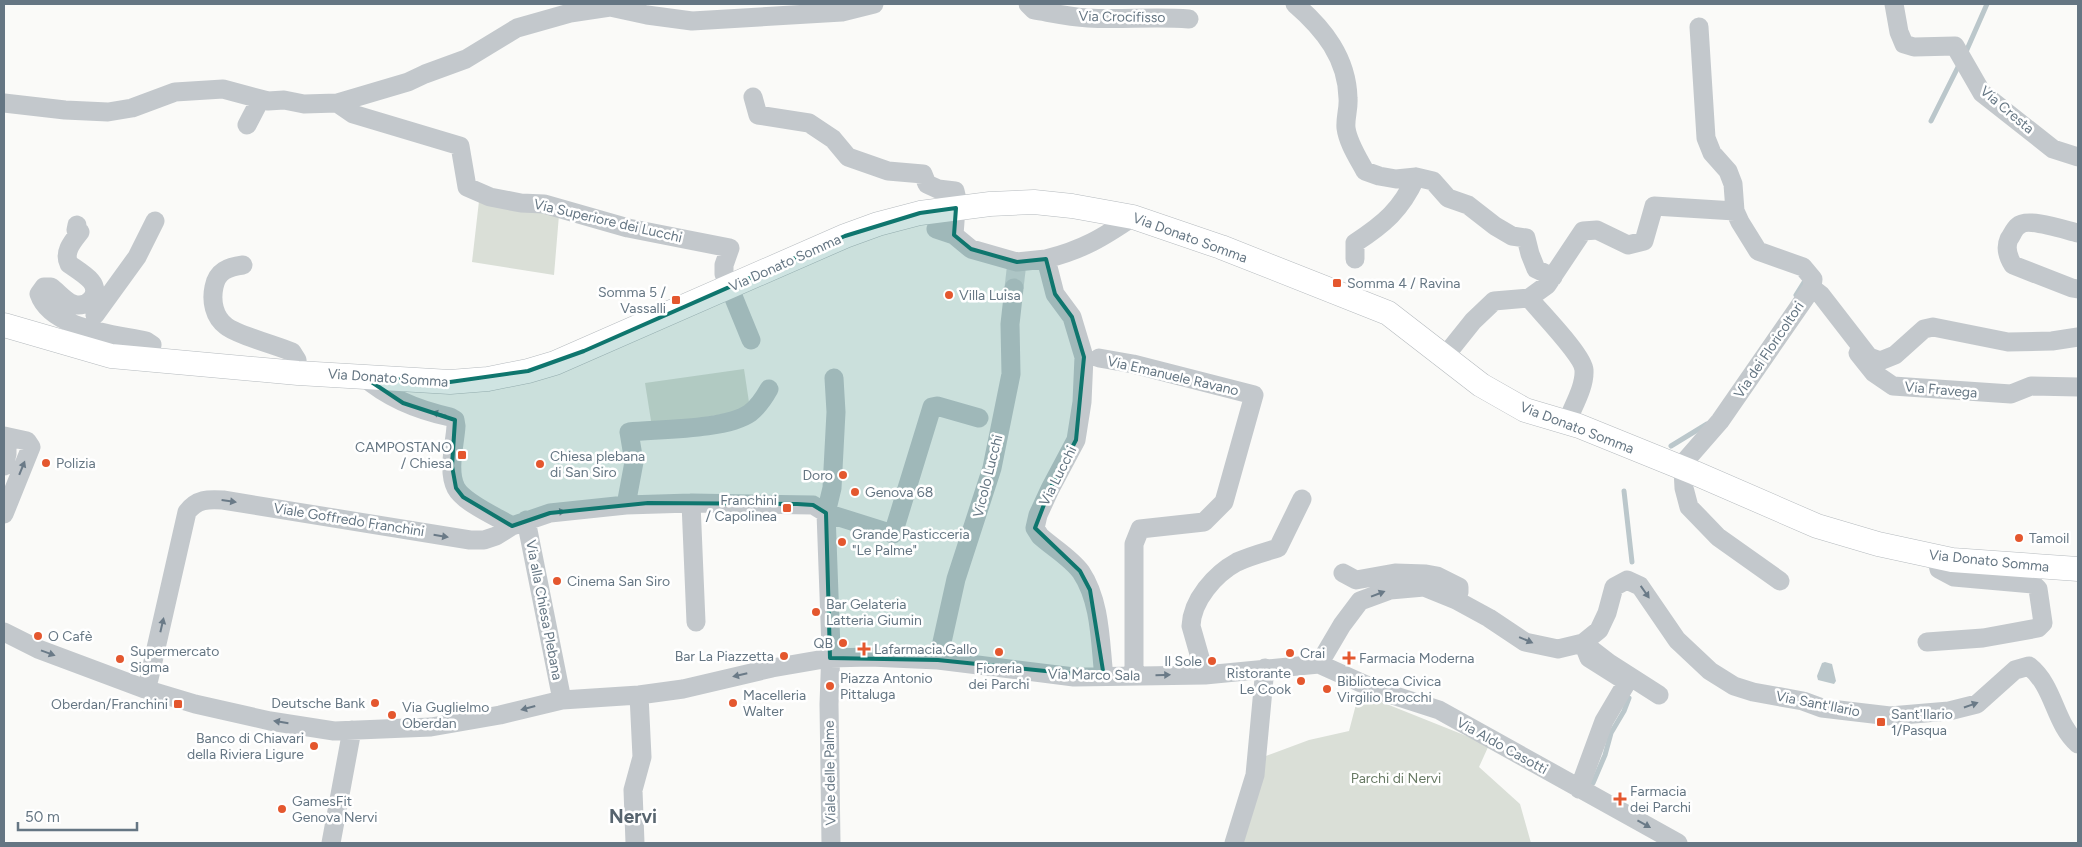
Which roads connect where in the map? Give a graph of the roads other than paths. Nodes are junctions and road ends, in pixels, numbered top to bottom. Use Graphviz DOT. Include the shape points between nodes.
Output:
graph roads {
  1 [pos="874,4"];
  2 [pos="1028,4"];
  3 [pos="1295,4"];
  4 [pos="1894,4"];
  5 [pos="1189,19"];
  6 [pos="1699,27"];
  7 [pos="754,97"];
  8 [pos="260,100"];
  9 [pos="4,103"];
  10 [pos="337,103"];
  11 [pos="248,125"];
  12 [pos="2078,157"];
  13 [pos="1416,178"];
  14 [pos="1734,202"];
  15 [pos="958,208"];
  16 [pos="1133,217"];
  17 [pos="154,220"];
  18 [pos="77,225"];
  19 [pos="936,229"];
  20 [pos="2078,233"];
  21 [pos="954,235"];
  22 [pos="1046,259"];
  23 [pos="1355,259"];
  24 [pos="243,265"];
  25 [pos="1553,277"];
  26 [pos="729,288"];
  27 [pos="1014,288"];
  28 [pos="2078,289"];
  29 [pos="1816,292"];
  30 [pos="1529,298"];
  31 [pos="95,315"];
  32 [pos="4,324"];
  33 [pos="2078,337"];
  34 [pos="751,340"];
  35 [pos="1445,356"];
  36 [pos="1099,358"];
  37 [pos="149,360"];
  38 [pos="298,372"];
  39 [pos="364,377"];
  40 [pos="834,378"];
  41 [pos="2078,387"];
  42 [pos="769,389"];
  43 [pos="980,418"];
  44 [pos="1567,422"];
  45 [pos="5,437"];
  46 [pos="4,466"];
  47 [pos="1681,468"];
  48 [pos="1302,499"];
  49 [pos="691,503"];
  50 [pos="626,505"];
  51 [pos="826,513"];
  52 [pos="4,514"];
  53 [pos="519,523"];
  54 [pos="1936,556"];
  55 [pos="2078,570"];
  56 [pos="1343,573"];
  57 [pos="1780,581"];
  58 [pos="1456,600"];
  59 [pos="696,622"];
  60 [pos="4,632"];
  61 [pos="1927,642"];
  62 [pos="1584,643"];
  63 [pos="831,654"];
  64 [pos="938,660"];
  65 [pos="1319,664"];
  66 [pos="1266,668"];
  67 [pos="1205,675"];
  68 [pos="1134,676"];
  69 [pos="1104,677"];
  70 [pos="145,689"];
  71 [pos="639,695"];
  72 [pos="1659,695"];
  73 [pos="562,700"];
  74 [pos="352,730"];
  75 [pos="2078,744"];
  76 [pos="1579,789"];
  77 [pos="331,843"];
  78 [pos="635,843"];
  79 [pos="831,843"];
  80 [pos="1234,843"];
  81 [pos="1678,843"];
  1 -- 10 [label="street" via="842,12 692,21 610,7 570,13 517,28 466,59 408,82"];
  2 -- 5 [label="street, Via Crocifisso" via="1034,10 1087,18 1160,16"];
  3 -- 13 [label="street" via="1329,38 1343,67 1348,98 1346,129 1364,171 1396,179"];
  4 -- 12 [label="street, Via Cresta" via="1898,32 1904,44 1914,47 1955,46 1982,93 2053,149"];
  6 -- 14 [label="street" via="1706,138 1712,153 1728,171"];
  7 -- 15 [label="street" via="758,115 809,123 833,139 848,157 888,171 923,174 927,184 955,191"];
  8 -- 9 [label="street" via="224,89 176,92 132,108 108,112"];
  8 -- 10 [label="street"];
  8 -- 11 [label="street"];
  10 -- 26 [label="street, Via Superiore dei Lucchi" via="353,114 460,146 468,187 490,197 544,204 628,228 726,246 730,252 724,274"];
  13 -- 23 [label="street" via="1397,210 1384,224 1355,243"];
  13 -- 25 [label="street" via="1433,180 1448,198 1468,205 1512,236 1526,238 1536,269"];
  14 -- 25 [label="street" via="1654,206 1644,241 1628,245 1597,230 1583,231"];
  14 -- 29 [label="street" via="1740,222 1758,251 1803,267 1813,279"];
  15 -- 16 [label="main road, Via Donato Somma" via="1034,202"];
  15 -- 21 [label="street"];
  15 -- 26 [label="main road, Via Donato Somma" via="920,213 878,224"];
  16 -- 22 [label="street" via="1097,241"];
  16 -- 35 [label="main road, Via Donato Somma" via="1221,247 1388,313"];
  17 -- 31 [label="street" via="137,257"];
  18 -- 37 [label="street" via="76,230 80,232 69,247 67,260 92,282 94,297 89,303 80,305 71,303 51,287 44,287 39,294 42,304 65,321 146,340 152,345"];
  19 -- 21 [label="street"];
  20 -- 28 [label="street" via="2024,222 2017,226 2007,243 2008,257 2013,265"];
  21 -- 22 [label="street" via="971,249 1017,262"];
  22 -- 69 [label="street, Via Lucchi" via="1055,294 1072,317 1084,357 1076,440 1050,489 1035,528 1080,571 1090,590 1097,614"];
  24 -- 38 [label="street" via="229,267 218,275 214,287 215,314 226,327 292,352"];
  25 -- 30 [label="street" via="1548,285"];
  26 -- 34 [label="street"];
  26 -- 39 [label="main road, Via Donato Somma" via="555,363 528,371 450,382"];
  27 -- 64 [label="street, Vicolo Lucchi" via="1010,324 1011,374 992,468 956,579"];
  29 -- 33 [label="street, Via dei Floricoltori" via="1869,357 1880,361 1895,355 1924,329 1933,327 2008,342"];
  29 -- 41 [label="street, Via Fravega" via="1820,306 1874,373 1893,386 2011,394 2031,386"];
  29 -- 47 [label="street, Via dei Floricoltori"];
  30 -- 35 [label="street" via="1494,302 1473,321"];
  30 -- 44 [label="street" via="1584,368 1581,386"];
  32 -- 37 [label="main road, Via Donato Somma" via="98,354"];
  35 -- 44 [label="main road, Via Donato Somma" via="1481,385 1525,410"];
  36 -- 68 [label="street, Via Emanuele Ravano" via="1254,395 1224,502 1204,522 1140,529 1134,544"];
  37 -- 38 [label="main road, Via Donato Somma"];
  38 -- 39 [label="main road, Via Donato Somma"];
  53 -- 39 [label="street, one-way" via="463,497 456,488 452,466 455,420 403,403"];
  40 -- 51 [label="street" via="836,412 832,488"];
  42 -- 50 [label="street" via="748,414 714,426 630,432 634,462"];
  43 -- 51 [label="street, Viale Goffredo Franchini" via="937,406 932,408 893,534"];
  44 -- 47 [label="main road, Via Donato Somma"];
  45 -- 46 [label="street" via="7,454"];
  52 -- 45 [label="street, one-way" via="31,447 27,441"];
  47 -- 54 [label="main road, Via Donato Somma" via="1817,526 1878,544"];
  47 -- 57 [label="street" via="1689,507 1718,537"];
  48 -- 67 [label="street" via="1278,548 1237,562 1209,584 1197,605 1191,626"];
  49 -- 50 [label="street, Viale Goffredo Franchini"];
  49 -- 51 [label="street, Viale Goffredo Franchini" via="797,504 813,506"];
  49 -- 59 [label="street"];
  53 -- 50 [label="street, Viale Goffredo Franchini, one-way" via="550,513"];
  51 -- 63 [label="street"];
  70 -- 53 [label="street, Viale Goffredo Franchini, one-way" via="150,680 187,512 198,501 223,500 470,540 496,536"];
  53 -- 73 [label="street, Via alla Chiesa Plebana" via="545,613"];
  54 -- 55 [label="main road, Via Donato Somma"];
  54 -- 61 [label="street" via="1939,569 1954,578 2033,584 2038,589 2043,623 2038,628 1983,638"];
  56 -- 58 [label="street" via="1356,580 1395,573 1437,576 1458,587"];
  58 -- 62 [label="street, one-way" via="1525,642 1558,649"];
  65 -- 58 [label="street, one-way" via="1360,601 1390,590 1424,587"];
  60 -- 70 [label="street, one-way" via="38,649"];
  62 -- 72 [label="street"];
  62 -- 75 [label="street, Via Sant'Ilario, one-way" via="1599,630 1614,587 1627,580 1640,586 1677,640 1710,670 1734,686 1822,708 1890,716 1949,711 1976,704 2015,670 2029,666 2048,687 2060,719"];
  62 -- 76 [label="street" via="1588,658 1627,682 1604,721"];
  63 -- 64 [label="street, Via Marco Sala"];
  63 -- 71 [label="street, one-way" via="683,689"];
  63 -- 79 [label="street, Viale delle Palme"];
  64 -- 69 [label="street, Via Marco Sala" via="1074,677"];
  65 -- 66 [label="street, Via Marco Sala"];
  65 -- 76 [label="street, Via Aldo Casotti" via="1378,690 1439,710"];
  66 -- 67 [label="street, Via Marco Sala"];
  66 -- 80 [label="street" via="1255,775"];
  68 -- 67 [label="street, Via Marco Sala, one-way"];
  68 -- 69 [label="street, Via Marco Sala"];
  74 -- 70 [label="street, one-way" via="334,731 270,721"];
  71 -- 73 [label="street"];
  71 -- 78 [label="street" via="642,758 633,790"];
  73 -- 74 [label="street, one-way" via="431,727"];
  74 -- 77 [label="street"];
  76 -- 81 [label="street, Via Aldo Casotti, one-way"];
}
